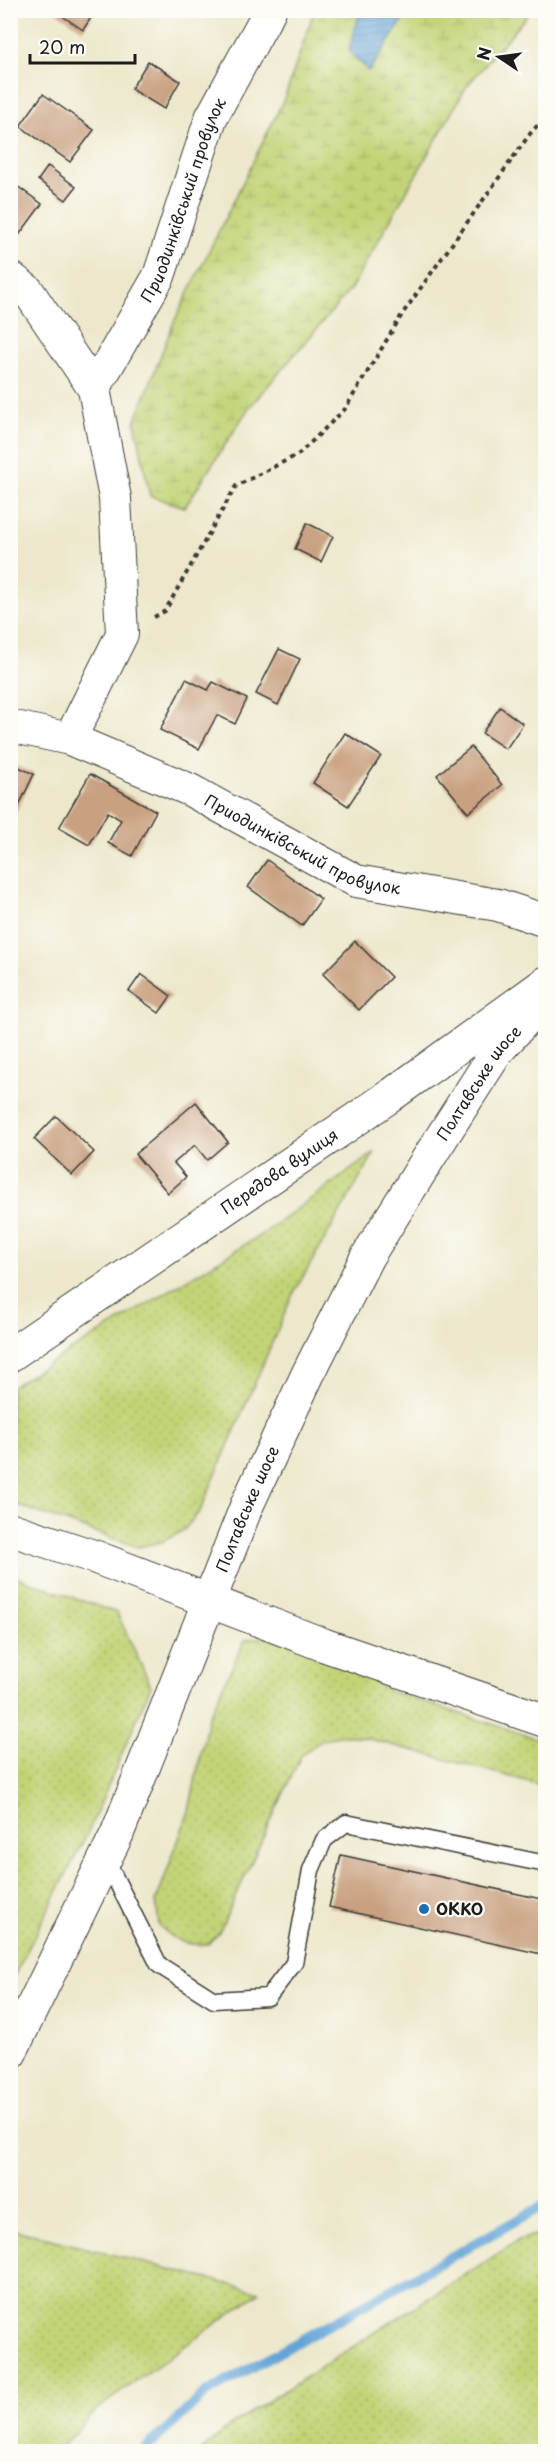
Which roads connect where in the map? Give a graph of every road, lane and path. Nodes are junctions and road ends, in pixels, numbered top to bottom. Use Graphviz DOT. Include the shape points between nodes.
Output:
graph roads {
  1 [pos="270,10"];
  2 [pos="546,117"];
  3 [pos="10,277"];
  4 [pos="94,388"];
  5 [pos="122,634"];
  6 [pos="10,726"];
  7 [pos="70,739"];
  8 [pos="546,921"];
  9 [pos="546,983"];
  10 [pos="546,997"];
  11 [pos="10,1355"];
  12 [pos="10,1529"];
  13 [pos="209,1603"];
  14 [pos="546,1721"];
  15 [pos="105,1858"];
  16 [pos="546,1864"];
  17 [pos="10,2053"];
  1 -- 4 [label="street, Приодинківський провулок" via="211,118 159,276"];
  2 -- 5 [label="path" via="532,131 403,313 345,409 299,454 236,486 165,611"];
  3 -- 4 [label="street" via="28,291"];
  4 -- 5 [label="street" via="115,498"];
  5 -- 7 [label="street"];
  6 -- 7 [label="street, Приодинківський провулок"];
  7 -- 8 [label="street, Приодинківський провулок" via="190,790 356,881 498,905"];
  9 -- 11 [label="street, Передова вулиця" via="390,1096"];
  10 -- 13 [label="street, Полтавське шосе" via="497,1051 367,1257 261,1474"];
  12 -- 13 [label="street" via="95,1557"];
  13 -- 14 [label="street"];
  13 -- 15 [label="street, Полтавське шосе"];
  15 -- 16 [label="lane" via="159,1965 214,2000 268,1997 294,1963 311,1870 324,1840 346,1822"];
  15 -- 17 [label="street, Полтавське шосе"];
}
